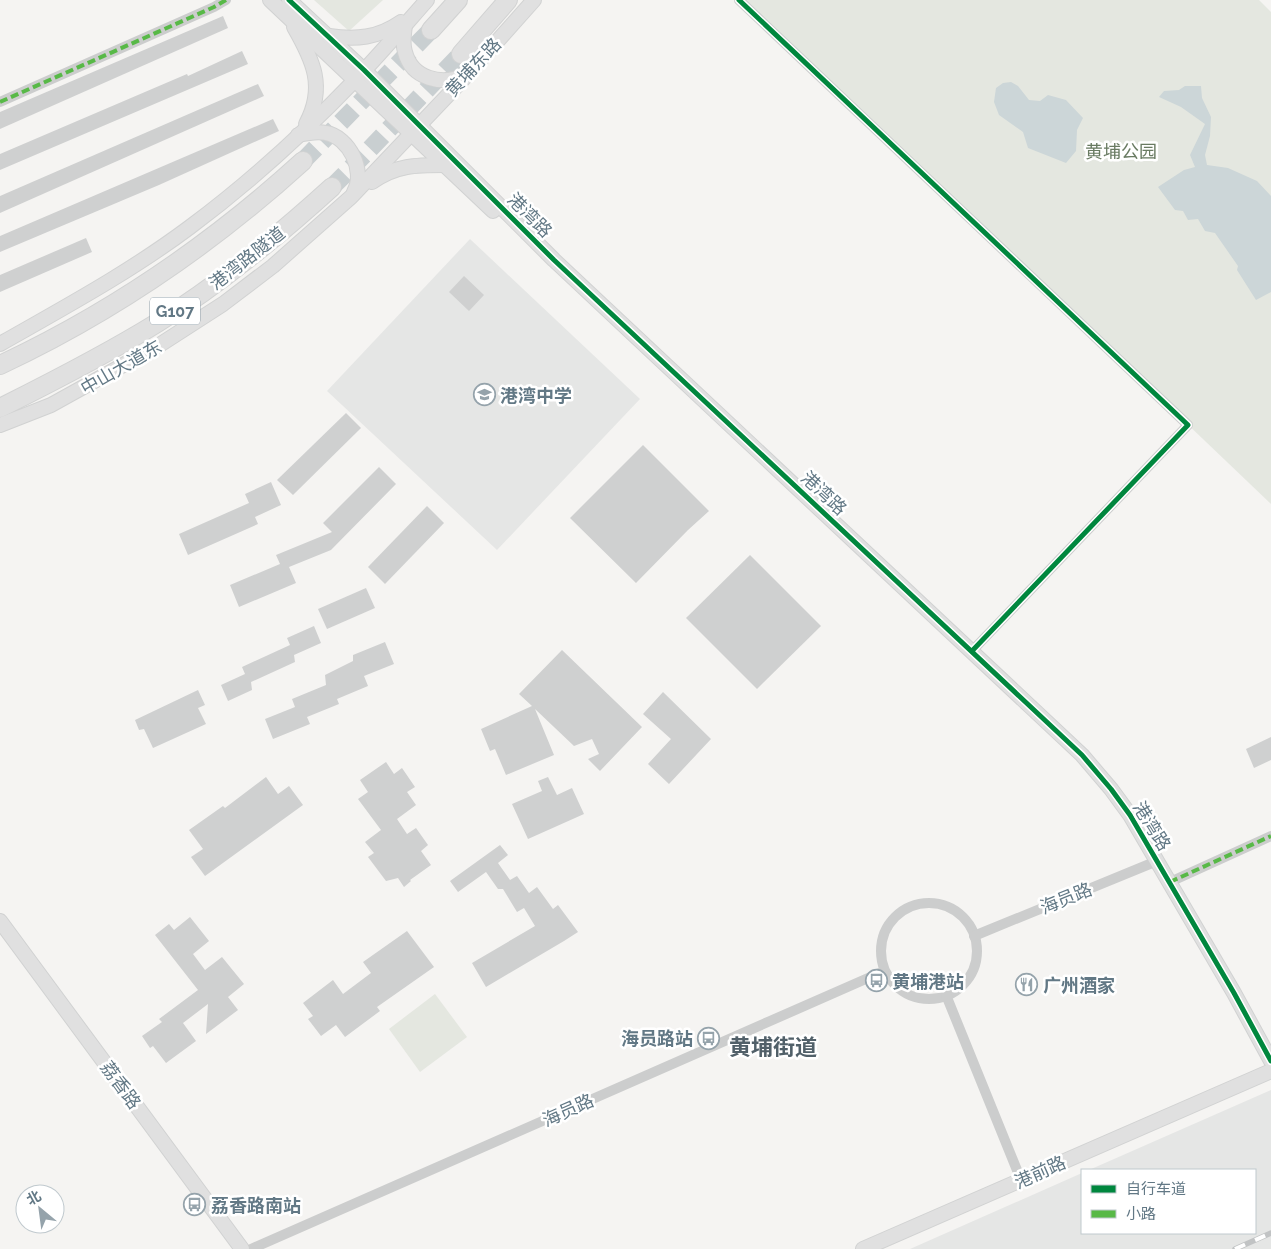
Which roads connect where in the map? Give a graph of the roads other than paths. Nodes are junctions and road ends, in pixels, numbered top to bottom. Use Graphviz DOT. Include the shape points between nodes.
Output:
graph roads {
  1 [pos="226,0"];
  2 [pos="270,0"];
  3 [pos="289,0"];
  4 [pos="458,0"];
  5 [pos="508,0"];
  6 [pos="534,0"];
  7 [pos="739,0"];
  8 [pos="423,5"];
  9 [pos="287,16"];
  10 [pos="405,25"];
  11 [pos="431,30"];
  12 [pos="328,36"];
  13 [pos="460,54"];
  14 [pos="468,74"];
  15 [pos="360,75"];
  16 [pos="0,102"];
  17 [pos="415,129"];
  18 [pos="298,135"];
  19 [pos="303,161"];
  20 [pos="445,165"];
  21 [pos="332,187"];
  22 [pos="351,197"];
  23 [pos="554,260"];
  24 [pos="0,344"];
  25 [pos="0,365"];
  26 [pos="0,408"];
  27 [pos="0,425"];
  28 [pos="972,651"];
  29 [pos="1271,836"];
  30 [pos="1157,861"];
  31 [pos="1170,882"];
  32 [pos="0,921"];
  33 [pos="974,936"];
  34 [pos="884,971"];
  35 [pos="946,995"];
  36 [pos="1271,1061"];
  37 [pos="1271,1071"];
  38 [pos="1021,1180"];
  39 [pos="242,1249"];
  40 [pos="251,1249"];
  41 [pos="863,1249"];
  1 -- 16 [label="street"];
  2 -- 9 [label="street, 港湾路"];
  3 -- 12 [label="street, 港湾路"];
  4 -- 11 [label="highway"];
  5 -- 13 [label="highway"];
  6 -- 14 [label="street, 黄埔东路"];
  7 -- 28 [label="street" via="1188,425"];
  8 -- 10 [label="street"];
  8 -- 12 [label="street" via="378,35 355,38"];
  9 -- 15 [label="street, 港湾路"];
  9 -- 18 [label="street" via="315,71 311,113"];
  10 -- 14 [label="street" via="405,54 417,72 440,81"];
  10 -- 15 [label="street"];
  12 -- 15 [label="street, 港湾路"];
  14 -- 17 [label="street, 黄埔东路"];
  15 -- 17 [label="street, 港湾路"];
  15 -- 18 [label="street"];
  17 -- 20 [label="street, 港湾路"];
  17 -- 22 [label="street, 中山大道东"];
  17 -- 23 [label="street, 港湾路"];
  18 -- 22 [label="street" via="327,133 346,144 358,174 357,187"];
  18 -- 24 [label="street" via="228,198 182,233 113,280"];
  19 -- 25 [label="highway, G107" via="266,195 151,281 66,332"];
  20 -- 22 [label="street" via="396,168"];
  20 -- 23 [label="street, 港湾路" via="526,240"];
  21 -- 26 [label="highway, 港湾路隧道 / G107" via="268,243 180,308 103,355"];
  22 -- 27 [label="street, 中山大道东" via="273,266 192,324 81,390"];
  23 -- 28 [label="street, 港湾路"];
  28 -- 30 [label="street, 港湾路" via="1082,755 1112,789"];
  29 -- 31 [label="street"];
  30 -- 31 [label="street, 港湾路"];
  30 -- 33 [label="street, 海员路"];
  31 -- 36 [label="street, 港湾路"];
  32 -- 39 [label="street, 荔香路"];
  33 -- 34 [label="street" via="959,914 945,906 930,903 914,905 900,912 882,938 880,953"];
  33 -- 35 [label="street" via="977,956 972,972 963,985"];
  34 -- 35 [label="street" via="904,992 918,998 934,999"];
  34 -- 40 [label="street, 海员路"];
  35 -- 38 [label="street"];
  37 -- 38 [label="street, 港前路"];
  38 -- 41 [label="street, 港前路"];
}
